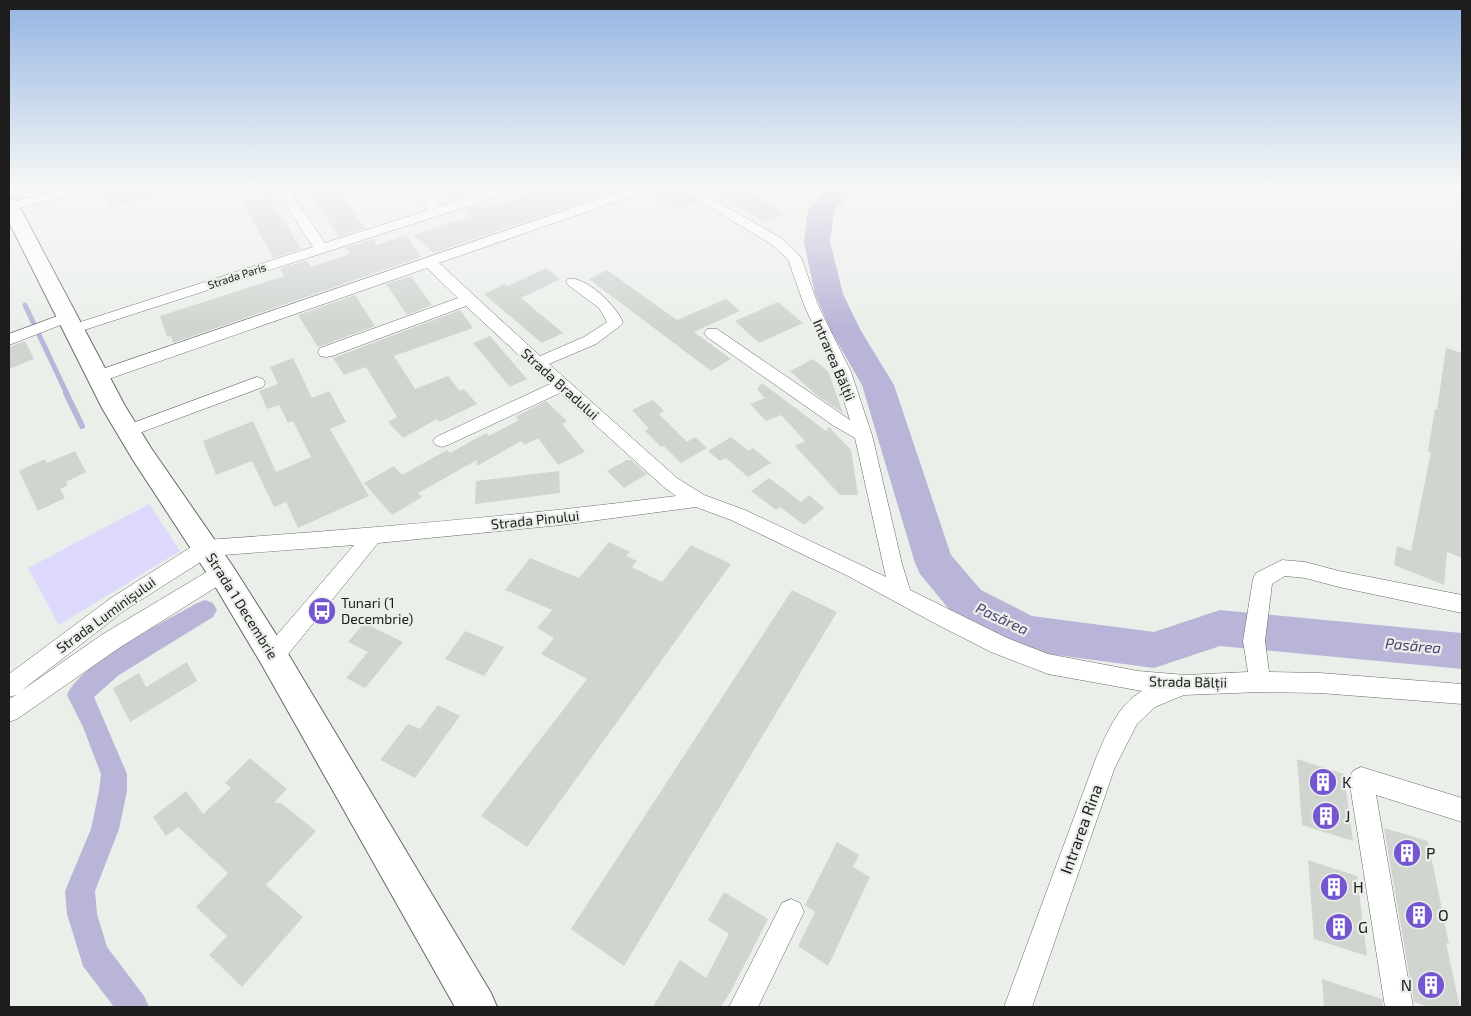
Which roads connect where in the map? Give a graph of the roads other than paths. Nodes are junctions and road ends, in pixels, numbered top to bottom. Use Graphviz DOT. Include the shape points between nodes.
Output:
graph roads {
  1 [pos="22,233"];
  2 [pos="311,233"];
  3 [pos="369,233"];
  4 [pos="511,233"];
  5 [pos="763,233"];
  6 [pos="322,249"];
  7 [pos="429,262"];
  8 [pos="573,282"];
  9 [pos="468,300"];
  10 [pos="62,324"];
  11 [pos="712,333"];
  12 [pos="9,340"];
  13 [pos="326,352"];
  14 [pos="538,363"];
  15 [pos="97,377"];
  16 [pos="256,383"];
  17 [pos="562,385"];
  18 [pos="128,431"];
  19 [pos="863,435"];
  20 [pos="442,440"];
  21 [pos="696,500"];
  22 [pos="373,536"];
  23 [pos="206,548"];
  24 [pos="222,573"];
  25 [pos="901,594"];
  26 [pos="1462,604"];
  27 [pos="1254,641"];
  28 [pos="274,656"];
  29 [pos="1260,682"];
  30 [pos="1185,685"];
  31 [pos="9,687"];
  32 [pos="1462,694"];
  33 [pos="9,712"];
  34 [pos="1462,810"];
  35 [pos="791,912"];
  36 [pos="476,1007"];
  37 [pos="743,1007"];
  38 [pos="1018,1007"];
  39 [pos="1399,1007"];
  1 -- 10 [label="main road, Strada 1 Decembrie"];
  2 -- 6 [label="street"];
  3 -- 6 [label="street, Strada Paris"];
  4 -- 7 [label="street"];
  5 -- 19 [label="street, Intrarea Bălții" via="794,258 811,305 843,372"];
  6 -- 10 [label="street, Strada Paris"];
  7 -- 9 [label="street, Strada Bradului"];
  7 -- 15 [label="street"];
  8 -- 14 [label="street" via="604,305 615,316 615,323 596,336"];
  9 -- 13 [label="street"];
  9 -- 14 [label="street, Strada Bradului"];
  10 -- 12 [label="street, Strada Paris"];
  10 -- 15 [label="main road, Strada 1 Decembrie"];
  11 -- 19 [label="street"];
  14 -- 17 [label="street, Strada Bradului"];
  15 -- 18 [label="main road, Strada 1 Decembrie"];
  16 -- 18 [label="street"];
  17 -- 20 [label="street"];
  17 -- 21 [label="street, Strada Bradului" via="672,483"];
  18 -- 23 [label="main road, Strada 1 Decembrie"];
  19 -- 25 [label="street, Intrarea Bălții"];
  21 -- 22 [label="street, Strada Pinului" via="561,518"];
  21 -- 25 [label="street, Strada Bradului" via="756,524"];
  22 -- 23 [label="street, Strada Pinului"];
  22 -- 28 [label="street"];
  23 -- 24 [label="main road, Strada 1 Decembrie"];
  23 -- 31 [label="street, Strada Luminișului" via="118,604"];
  24 -- 28 [label="main road, Strada 1 Decembrie"];
  24 -- 33 [label="street" via="111,641"];
  25 -- 30 [label="street, Strada Bălții" via="999,645 1048,664 1138,681"];
  26 -- 27 [label="street" via="1305,570 1282,568 1263,579"];
  27 -- 29 [label="street"];
  28 -- 36 [label="main road, Strada 1 Decembrie"];
  29 -- 30 [label="street, Strada Bălții"];
  29 -- 32 [label="street, Strada Bălții" via="1320,683"];
  30 -- 38 [label="street, Intrarea Rina" via="1144,700 1130,713 1121,728 1104,766"];
  34 -- 39 [label="street" via="1361,779"];
  35 -- 37 [label="street"];
}
